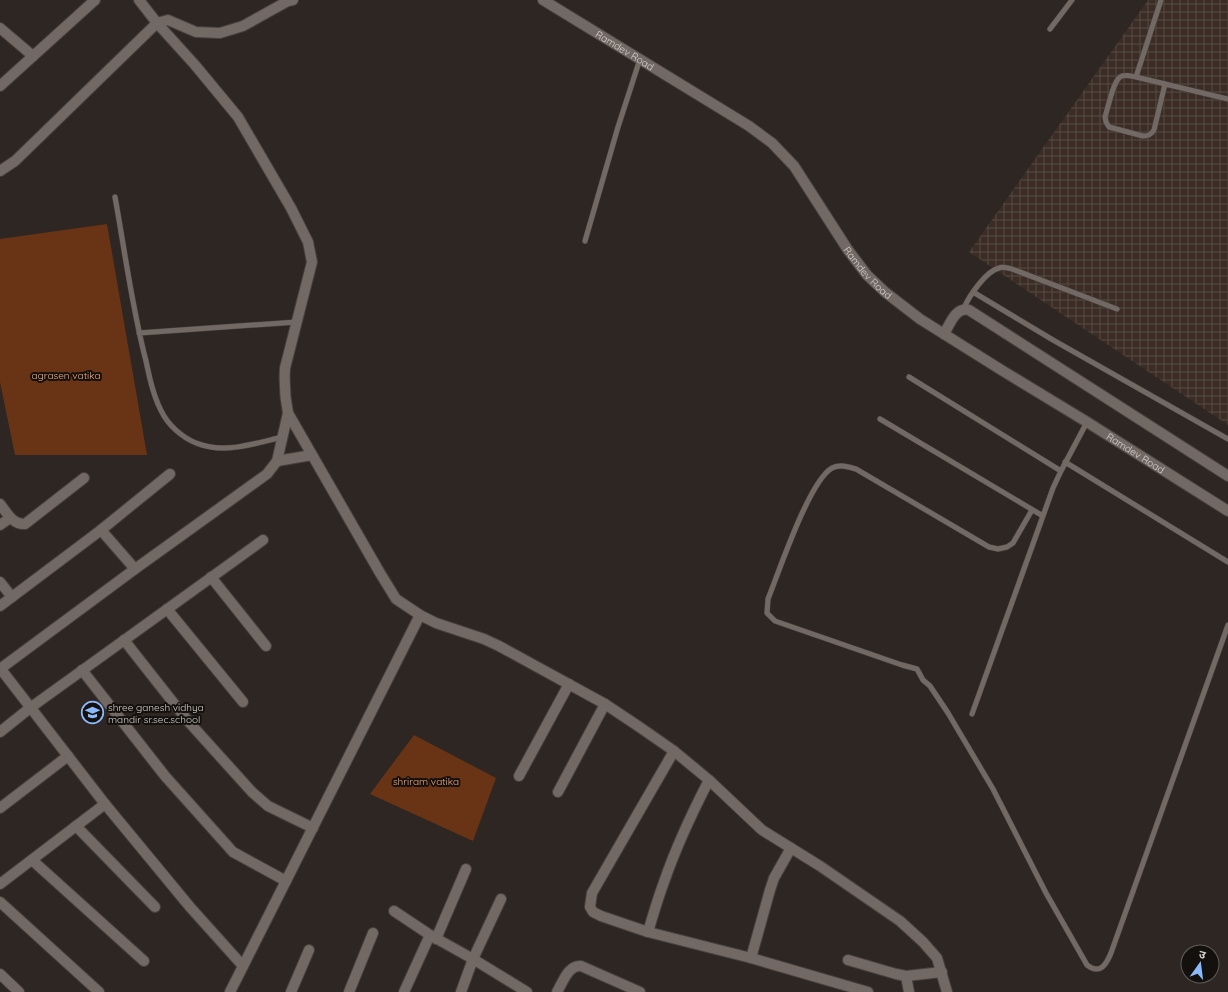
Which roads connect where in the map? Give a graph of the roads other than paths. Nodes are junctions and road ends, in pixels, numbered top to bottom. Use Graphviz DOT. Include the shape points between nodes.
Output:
graph roads {
  1 [pos="95,0"];
  2 [pos="139,0"];
  3 [pos="293,0"];
  4 [pos="543,0"];
  5 [pos="1072,0"];
  6 [pos="1161,0"];
  7 [pos="157,23"];
  8 [pos="0,28"];
  9 [pos="1050,29"];
  10 [pos="33,56"];
  11 [pos="640,59"];
  12 [pos="1136,77"];
  13 [pos="1165,84"];
  14 [pos="0,86"];
  15 [pos="1228,99"];
  16 [pos="0,171"];
  17 [pos="115,197"];
  18 [pos="585,241"];
  19 [pos="973,292"];
  20 [pos="1117,309"];
  21 [pos="961,310"];
  22 [pos="297,322"];
  23 [pos="138,333"];
  24 [pos="944,334"];
  25 [pos="909,377"];
  26 [pos="288,413"];
  27 [pos="880,419"];
  28 [pos="1087,422"];
  29 [pos="283,437"];
  30 [pos="1228,439"];
  31 [pos="312,455"];
  32 [pos="278,461"];
  33 [pos="1066,462"];
  34 [pos="1061,471"];
  35 [pos="170,474"];
  36 [pos="1228,476"];
  37 [pos="84,478"];
  38 [pos="0,504"];
  39 [pos="1032,510"];
  40 [pos="1228,511"];
  41 [pos="1043,516"];
  42 [pos="10,518"];
  43 [pos="0,524"];
  44 [pos="101,530"];
  45 [pos="263,540"];
  46 [pos="1228,562"];
  47 [pos="135,569"];
  48 [pos="211,577"];
  49 [pos="0,582"];
  50 [pos="12,597"];
  51 [pos="0,606"];
  52 [pos="167,609"];
  53 [pos="420,615"];
  54 [pos="1228,625"];
  55 [pos="124,640"];
  56 [pos="266,646"];
  57 [pos="0,669"];
  58 [pos="82,670"];
  59 [pos="569,684"];
  60 [pos="243,702"];
  61 [pos="606,704"];
  62 [pos="30,708"];
  63 [pos="972,714"];
  64 [pos="0,732"];
  65 [pos="674,751"];
  66 [pos="68,756"];
  67 [pos="519,776"];
  68 [pos="709,780"];
  69 [pos="558,792"];
  70 [pos="105,804"];
  71 [pos="0,808"];
  72 [pos="76,826"];
  73 [pos="314,828"];
  74 [pos="791,848"];
  75 [pos="32,860"];
  76 [pos="466,869"];
  77 [pos="286,882"];
  78 [pos="0,884"];
  79 [pos="501,899"];
  80 [pos="0,902"];
  81 [pos="154,907"];
  82 [pos="394,911"];
  83 [pos="648,932"];
  84 [pos="373,933"];
  85 [pos="433,937"];
  86 [pos="309,950"];
  87 [pos="750,958"];
  88 [pos="473,959"];
  89 [pos="848,960"];
  90 [pos="144,961"];
  91 [pos="243,966"];
  92 [pos="942,972"];
  93 [pos="0,974"];
  94 [pos="906,976"];
  95 [pos="525,991"];
  96 [pos="19,992"];
  97 [pos="99,992"];
  98 [pos="230,992"];
  99 [pos="291,992"];
  100 [pos="349,992"];
  101 [pos="404,992"];
  102 [pos="461,992"];
  103 [pos="557,992"];
  104 [pos="640,992"];
  105 [pos="868,992"];
  106 [pos="909,992"];
  107 [pos="948,992"];
  1 -- 10 [label="street"];
  2 -- 7 [label="street"];
  3 -- 7 [label="street" via="243,26 220,33 196,32 168,20"];
  4 -- 11 [label="street, Ramdev Road"];
  5 -- 9 [label="lane"];
  6 -- 12 [label="lane"];
  7 -- 16 [label="street" via="14,161"];
  7 -- 22 [label="street" via="238,117 308,242 312,262"];
  8 -- 10 [label="street"];
  10 -- 14 [label="street"];
  11 -- 18 [label="lane"];
  11 -- 24 [label="street, Ramdev Road" via="772,143 794,166 867,275 920,319"];
  12 -- 13 [label="lane"];
  12 -- 13 [label="lane" via="1125,75 1115,83 1105,117 1109,127 1143,136 1152,134"];
  13 -- 15 [label="lane"];
  17 -- 23 [label="lane"];
  19 -- 20 [label="lane" via="990,272 1004,267"];
  19 -- 21 [label="lane"];
  19 -- 30 [label="lane"];
  21 -- 24 [label="street"];
  21 -- 36 [label="street" via="969,310 976,314"];
  22 -- 23 [label="lane"];
  22 -- 26 [label="street" via="285,368 284,386"];
  23 -- 29 [label="lane" via="154,395 164,415 184,436 202,445 224,448"];
  24 -- 28 [label="street, Ramdev Road"];
  25 -- 34 [label="lane"];
  26 -- 29 [label="street"];
  26 -- 31 [label="street"];
  27 -- 39 [label="lane"];
  28 -- 33 [label="lane"];
  28 -- 40 [label="street, Ramdev Road"];
  29 -- 32 [label="street"];
  31 -- 32 [label="street"];
  31 -- 53 [label="street" via="396,599"];
  32 -- 47 [label="street" via="267,474"];
  33 -- 34 [label="lane"];
  33 -- 46 [label="lane"];
  34 -- 41 [label="lane"];
  35 -- 44 [label="street"];
  37 -- 42 [label="street" via="25,524 20,525"];
  38 -- 42 [label="street"];
  39 -- 41 [label="lane"];
  39 -- 54 [label="lane" via="1013,543 998,549 989,547 856,469 839,466 832,468 817,484 802,511 768,599 767,613 775,621 917,669 948,713 989,782 1046,893 1091,969 1102,968 1108,961"];
  41 -- 63 [label="lane"];
  42 -- 43 [label="street"];
  44 -- 47 [label="street"];
  44 -- 50 [label="street"];
  45 -- 48 [label="street"];
  47 -- 57 [label="street"];
  48 -- 52 [label="street"];
  48 -- 56 [label="street"];
  49 -- 50 [label="street"];
  50 -- 51 [label="street"];
  52 -- 55 [label="street"];
  52 -- 60 [label="street"];
  53 -- 59 [label="street" via="484,639"];
  53 -- 73 [label="street"];
  55 -- 58 [label="street"];
  55 -- 73 [label="street" via="187,720 252,792 268,806"];
  57 -- 62 [label="street"];
  58 -- 62 [label="street"];
  58 -- 77 [label="street" via="165,776 233,852"];
  59 -- 61 [label="street"];
  59 -- 67 [label="street"];
  61 -- 65 [label="street"];
  61 -- 69 [label="street"];
  62 -- 64 [label="street"];
  62 -- 66 [label="street"];
  65 -- 68 [label="street"];
  65 -- 83 [label="street" via="592,893 590,901 593,912"];
  66 -- 70 [label="street"];
  66 -- 71 [label="street"];
  68 -- 74 [label="street" via="762,830"];
  68 -- 83 [label="street" via="676,850"];
  70 -- 72 [label="street"];
  70 -- 91 [label="street" via="190,907"];
  72 -- 75 [label="street"];
  72 -- 81 [label="street"];
  73 -- 77 [label="street"];
  74 -- 87 [label="street" via="774,878"];
  74 -- 92 [label="street" via="900,921 937,958"];
  75 -- 78 [label="street"];
  75 -- 90 [label="street"];
  76 -- 85 [label="street"];
  77 -- 91 [label="street"];
  79 -- 88 [label="street"];
  80 -- 97 [label="street"];
  82 -- 85 [label="street"];
  83 -- 87 [label="street"];
  84 -- 100 [label="street"];
  85 -- 88 [label="street"];
  85 -- 101 [label="street"];
  86 -- 99 [label="street"];
  87 -- 105 [label="street"];
  88 -- 95 [label="street"];
  88 -- 102 [label="street"];
  89 -- 94 [label="street"];
  91 -- 98 [label="street"];
  92 -- 94 [label="street"];
  92 -- 107 [label="street"];
  93 -- 96 [label="street"];
  94 -- 106 [label="street"];
  103 -- 104 [label="street" via="570,969 576,965"];
}
